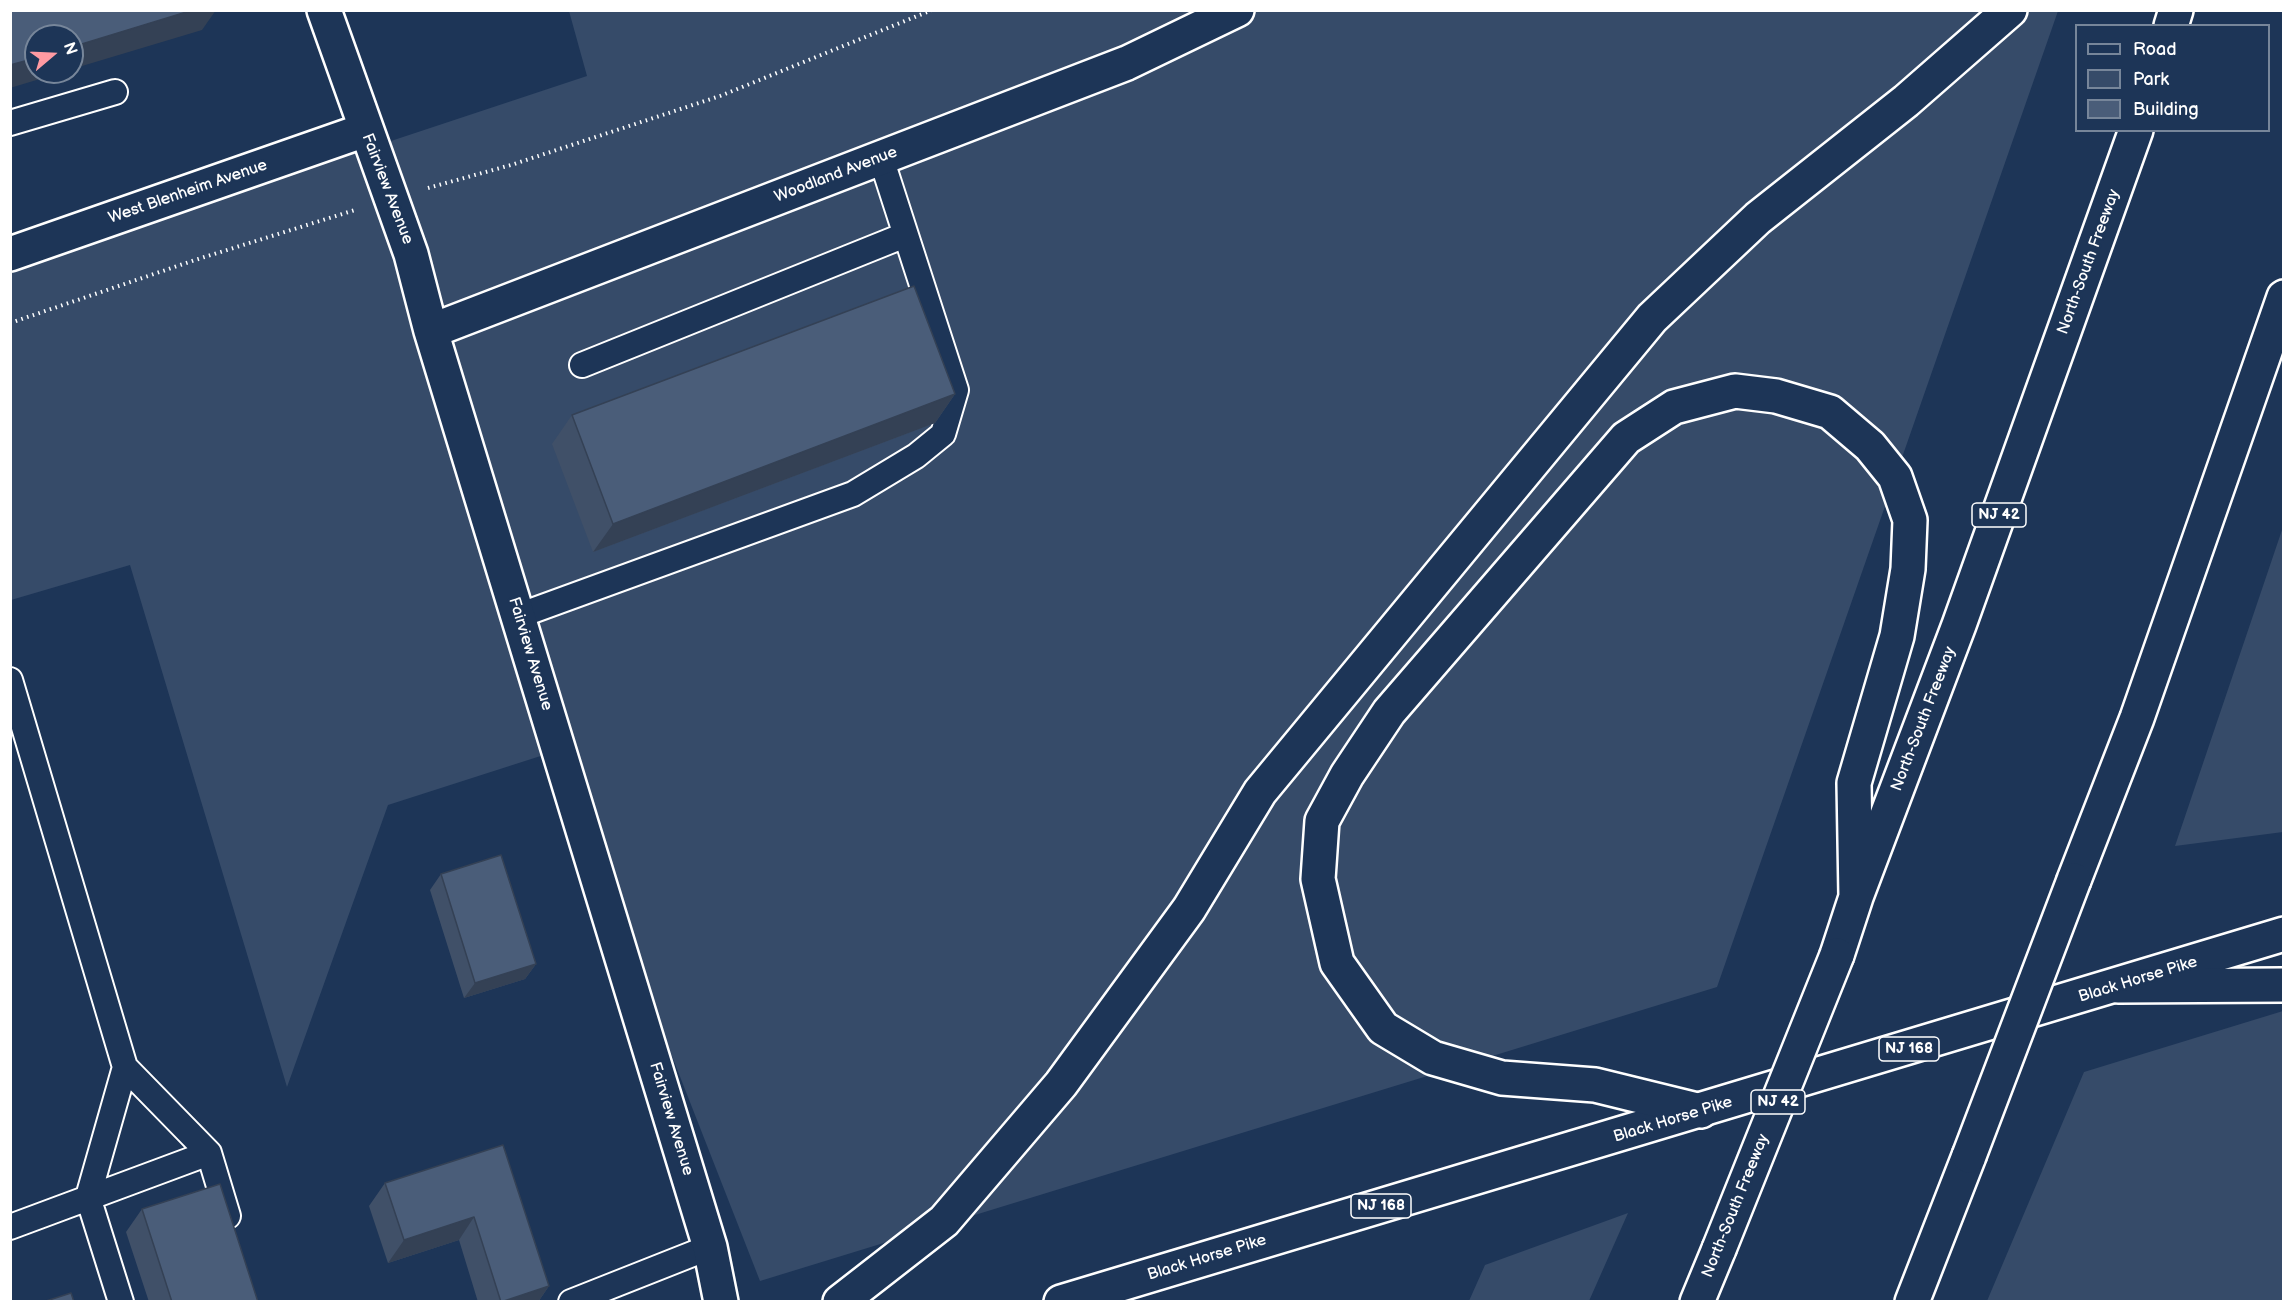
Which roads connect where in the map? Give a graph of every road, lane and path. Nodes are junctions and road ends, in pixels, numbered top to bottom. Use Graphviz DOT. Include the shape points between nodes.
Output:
graph roads {
  1 [pos="324,10"];
  2 [pos="932,10"];
  3 [pos="1237,10"];
  4 [pos="2010,10"];
  5 [pos="115,92"];
  6 [pos="10,123"];
  7 [pos="365,130"];
  8 [pos="2135,132"];
  9 [pos="881,158"];
  10 [pos="393,198"];
  11 [pos="905,235"];
  12 [pos="10,254"];
  13 [pos="2283,297"];
  14 [pos="10,323"];
  15 [pos="431,331"];
  16 [pos="582,365"];
  17 [pos="518,616"];
  18 [pos="10,680"];
  19 [pos="1856,897"];
  20 [pos="2283,934"];
  21 [pos="2283,985"];
  22 [pos="2118,986"];
  23 [pos="125,1067"];
  24 [pos="1701,1111"];
  25 [pos="209,1153"];
  26 [pos="88,1197"];
  27 [pos="10,1227"];
  28 [pos="234,1233"];
  29 [pos="710,1247"];
  30 [pos="121,1302"];
  31 [pos="571,1302"];
  32 [pos="721,1302"];
  33 [pos="840,1302"];
  34 [pos="1061,1302"];
  35 [pos="1697,1302"];
  36 [pos="1912,1302"];
  1 -- 7 [label="main road, Fairview Avenue"];
  2 -- 10 [label="path" via="720,96 511,165"];
  3 -- 9 [label="main road, Woodland Avenue" via="1127,63"];
  4 -- 33 [label="main road" via="1906,101 1758,218 1652,318 1260,792 1189,909 1061,1084 944,1221"];
  5 -- 6 [label="lane"];
  7 -- 10 [label="main road, Fairview Avenue"];
  7 -- 12 [label="main road, West Blenheim Avenue"];
  8 -- 19 [label="main road, North-South Freeway / NJ 42" via="1959,625"];
  9 -- 11 [label="lane"];
  9 -- 15 [label="main road, Woodland Avenue"];
  10 -- 14 [label="path"];
  10 -- 15 [label="main road, Fairview Avenue"];
  11 -- 16 [label="lane"];
  11 -- 17 [label="lane" via="956,390 943,434 916,456 853,494"];
  13 -- 36 [label="main road, bridge" via="2137,718"];
  15 -- 17 [label="main road, Fairview Avenue"];
  17 -- 29 [label="main road, Fairview Avenue"];
  18 -- 23 [label="lane"];
  19 -- 24 [label="main road" via="1854,783 1897,636 1908,569 1910,520 1895,477 1870,446 1830,412 1776,396 1735,391 1674,407 1626,438 1389,712 1322,821 1318,879 1337,963 1383,1028 1433,1058 1502,1077 1595,1085"];
  19 -- 35 [label="main road, North-South Freeway / NJ 42, bridge" via="1837,955"];
  20 -- 22 [label="main road, Black Horse Pike / NJ 168"];
  21 -- 22 [label="main road"];
  22 -- 24 [label="main road, Black Horse Pike / NJ 168"];
  23 -- 25 [label="lane"];
  23 -- 26 [label="lane"];
  24 -- 34 [label="main road, Black Horse Pike / NJ 168"];
  25 -- 26 [label="lane"];
  25 -- 28 [label="lane"];
  26 -- 27 [label="lane"];
  26 -- 30 [label="lane"];
  29 -- 31 [label="lane"];
  29 -- 32 [label="main road, Fairview Avenue"];
}
